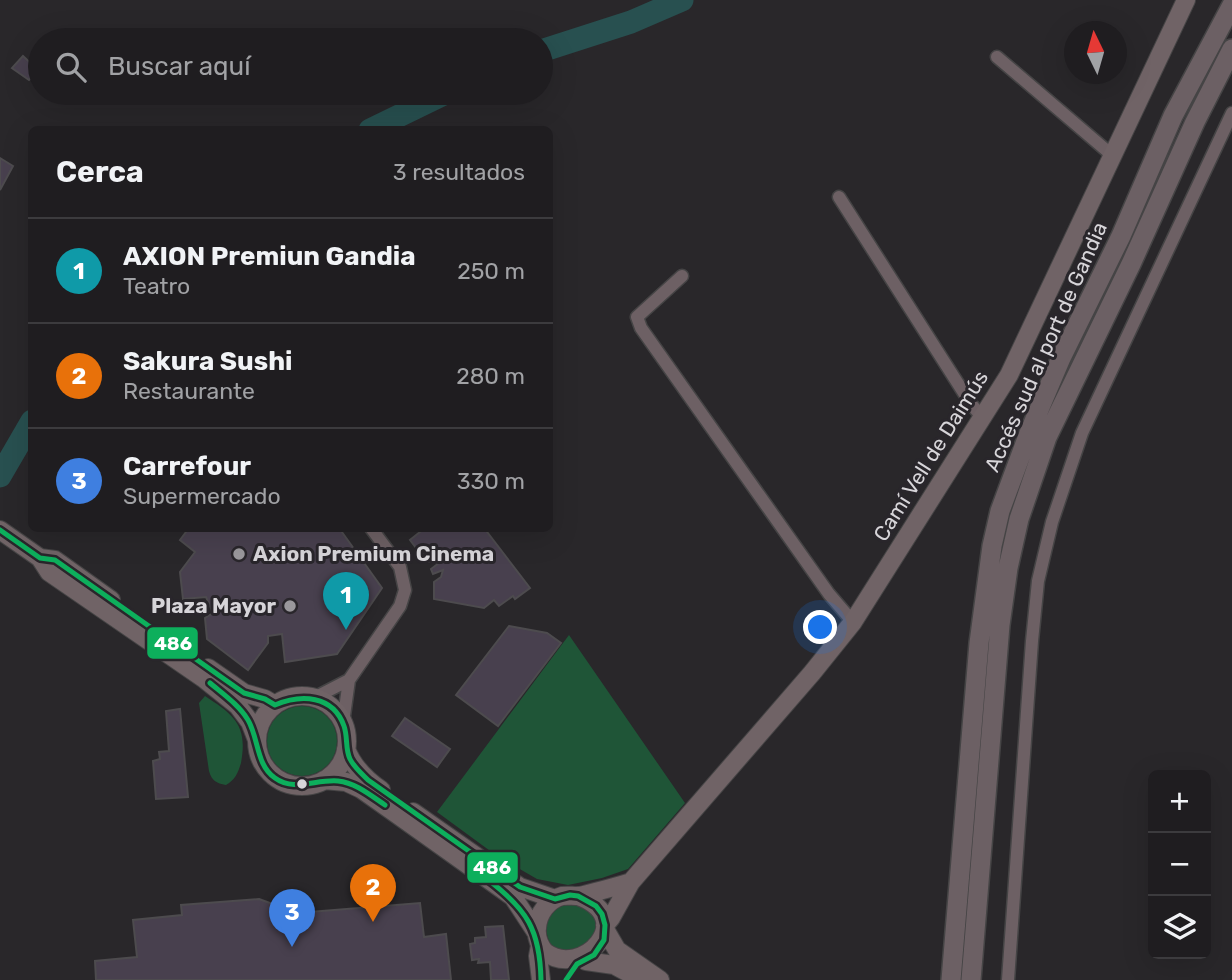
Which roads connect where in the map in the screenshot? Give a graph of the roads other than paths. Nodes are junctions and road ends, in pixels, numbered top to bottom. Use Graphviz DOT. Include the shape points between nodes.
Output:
graph roads {
  1 [pos="1186,0"];
  2 [pos="1232,5"];
  3 [pos="1232,49"];
  4 [pos="998,58"];
  5 [pos="1232,113"];
  6 [pos="1113,156"];
  7 [pos="839,197"];
  8 [pos="682,276"];
  9 [pos="983,418"];
  10 [pos="0,530"];
  11 [pos="373,532"];
  12 [pos="40,558"];
  13 [pos="853,622"];
  14 [pos="349,680"];
  15 [pos="314,698"];
  16 [pos="275,705"];
  17 [pos="343,723"];
  18 [pos="257,740"];
  19 [pos="346,749"];
  20 [pos="324,780"];
  21 [pos="631,883"];
  22 [pos="578,896"];
  23 [pos="555,899"];
  24 [pos="605,928"];
  25 [pos="538,939"];
  26 [pos="581,962"];
  27 [pos="541,980"];
  28 [pos="566,980"];
  29 [pos="640,980"];
  30 [pos="660,980"];
  31 [pos="951,980"];
  32 [pos="971,980"];
  33 [pos="1008,980"];
  1 -- 6 [label="main road, Camí Vell de Daimús"];
  2 -- 31 [label="highway, Accés sud al port de Gandia" via="1173,116 1061,358 999,512 979,643"];
  3 -- 32 [label="highway, Accés sud al port de Gandia" via="1047,437 1019,519 999,636"];
  4 -- 6 [label="street"];
  5 -- 33 [label="street" via="1082,433 1052,522 1038,581 1032,641"];
  6 -- 9 [label="main road, Camí Vell de Daimús" via="1009,375"];
  7 -- 9 [label="street"];
  8 -- 13 [label="street" via="637,317 641,328"];
  9 -- 13 [label="main road, Camí Vell de Daimús"];
  10 -- 12 [label="main road"];
  11 -- 14 [label="street" via="400,567 405,590 400,606"];
  12 -- 16 [label="main road" via="55,560 244,693"];
  12 -- 18 [label="main road" via="49,572 238,706"];
  13 -- 21 [label="main road, Camí Vell de Daimús"];
  14 -- 15 [label="street"];
  14 -- 17 [label="street"];
  15 -- 16 [label="main road" via="300,696"];
  15 -- 17 [label="main road" via="336,712"];
  16 -- 18 [label="main road" via="262,721"];
  17 -- 19 [label="main road"];
  18 -- 20 [label="main road" via="261,762 281,781 310,786"];
  19 -- 20 [label="main road" via="335,772"];
  19 -- 23 [label="main road" via="368,780 520,887"];
  20 -- 25 [label="main road" via="361,789 513,897"];
  21 -- 22 [label="main road"];
  21 -- 24 [label="main road, Camí Vell de Daimús"];
  22 -- 23 [label="main road"];
  22 -- 24 [label="main road" via="596,906"];
  23 -- 25 [label="main road" via="541,913"];
  24 -- 26 [label="main road" via="600,948"];
  24 -- 30 [label="main road" via="617,950"];
  25 -- 26 [label="main road" via="555,960"];
  25 -- 27 [label="main road"];
  26 -- 28 [label="main road"];
  26 -- 29 [label="main road" via="614,965"];
}
